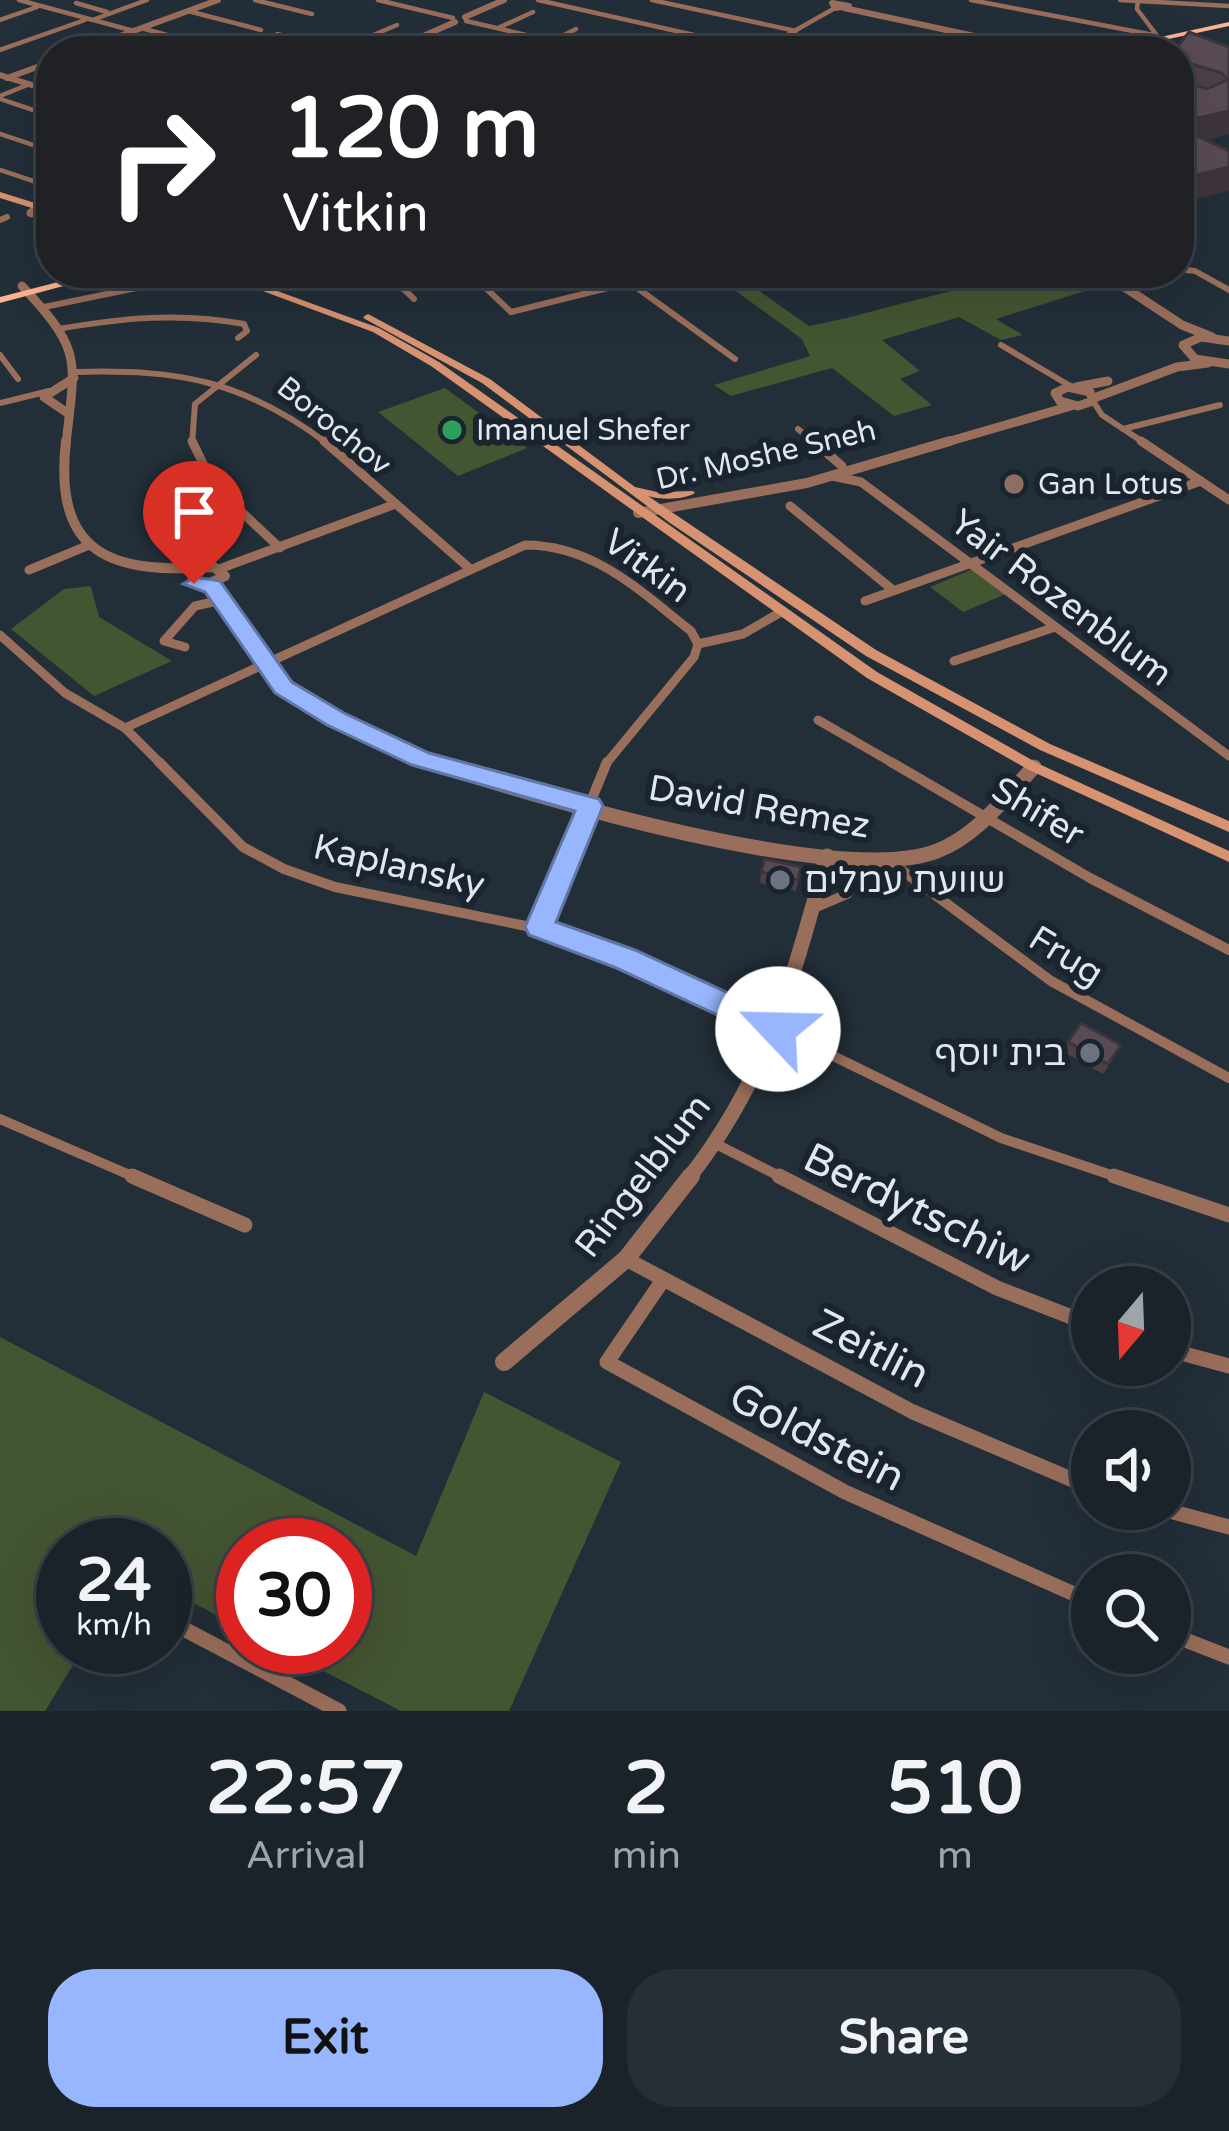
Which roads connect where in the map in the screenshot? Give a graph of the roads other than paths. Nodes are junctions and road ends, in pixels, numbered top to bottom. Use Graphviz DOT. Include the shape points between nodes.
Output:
graph roads {
  1 [pos="19,0"];
  2 [pos="109,0"];
  3 [pos="147,0"];
  4 [pos="218,0"];
  5 [pos="255,0"];
  6 [pos="378,0"];
  7 [pos="423,0"];
  8 [pos="504,0"];
  9 [pos="538,0"];
  10 [pos="652,0"];
  11 [pos="823,0"];
  12 [pos="971,0"];
  13 [pos="1120,0"];
  14 [pos="1137,2"];
  15 [pos="40,3"];
  16 [pos="76,3"];
  17 [pos="841,4"];
  18 [pos="1229,6"];
  19 [pos="90,7"];
  20 [pos="407,7"];
  21 [pos="188,11"];
  22 [pos="533,12"];
  23 [pos="111,13"];
  24 [pos="312,14"];
  25 [pos="90,19"];
  26 [pos="465,19"];
  27 [pos="0,20"];
  28 [pos="454,20"];
  29 [pos="397,25"];
  30 [pos="1229,26"];
  31 [pos="498,28"];
  32 [pos="138,29"];
  33 [pos="576,29"];
  34 [pos="261,30"];
  35 [pos="796,31"];
  36 [pos="277,34"];
  37 [pos="40,36"];
  38 [pos="120,36"];
  39 [pos="166,36"];
  40 [pos="285,36"];
  41 [pos="372,36"];
  42 [pos="420,36"];
  43 [pos="531,36"];
  44 [pos="562,36"];
  45 [pos="698,36"];
  46 [pos="786,36"];
  47 [pos="979,36"];
  48 [pos="1153,36"];
  49 [pos="1157,36"];
  50 [pos="1164,36"];
  51 [pos="1187,36"];
  52 [pos="36,37"];
  53 [pos="0,46"];
  54 [pos="36,66"];
  55 [pos="4,76"];
  56 [pos="30,84"];
  57 [pos="36,86"];
  58 [pos="0,98"];
  59 [pos="36,111"];
  60 [pos="0,134"];
  61 [pos="36,146"];
  62 [pos="0,170"];
  63 [pos="36,183"];
  64 [pos="0,199"];
  65 [pos="34,210"];
  66 [pos="1194,275"];
  67 [pos="36,286"];
  68 [pos="36,288"];
  69 [pos="135,288"];
  70 [pos="260,288"];
  71 [pos="287,288"];
  72 [pos="403,288"];
  73 [pos="486,288"];
  74 [pos="605,288"];
  75 [pos="637,288"];
  76 [pos="1126,288"];
  77 [pos="25,290"];
  78 [pos="1229,290"];
  79 [pos="0,296"];
  80 [pos="414,299"];
  81 [pos="44,307"];
  82 [pos="1169,316"];
  83 [pos="58,329"];
  84 [pos="238,338"];
  85 [pos="1222,339"];
  86 [pos="1001,344"];
  87 [pos="1184,347"];
  88 [pos="0,355"];
  89 [pos="256,355"];
  90 [pos="735,359"];
  91 [pos="1208,363"];
  92 [pos="1229,364"];
  93 [pos="1050,376"];
  94 [pos="18,379"];
  95 [pos="220,379"];
  96 [pos="1074,387"];
  97 [pos="63,390"];
  98 [pos="1056,393"];
  99 [pos="1094,400"];
  100 [pos="0,403"];
  101 [pos="1220,405"];
  102 [pos="1075,406"];
  103 [pos="1110,420"];
  104 [pos="798,428"];
  105 [pos="1123,429"];
  106 [pos="842,466"];
  107 [pos="862,467"];
  108 [pos="832,476"];
  109 [pos="1201,481"];
  110 [pos="861,482"];
  111 [pos="630,485"];
  112 [pos="689,497"];
  113 [pos="1229,500"];
  114 [pos="393,506"];
  115 [pos="790,506"];
  116 [pos="656,507"];
  117 [pos="638,512"];
  118 [pos="682,526"];
  119 [pos="89,545"];
  120 [pos="280,548"];
  121 [pos="968,562"];
  122 [pos="468,567"];
  123 [pos="219,568"];
  124 [pos="29,570"];
  125 [pos="194,574"];
  126 [pos="212,586"];
  127 [pos="893,590"];
  128 [pos="223,600"];
  129 [pos="866,601"];
  130 [pos="781,612"];
  131 [pos="1055,627"];
  132 [pos="0,635"];
  133 [pos="698,644"];
  134 [pos="185,647"];
  135 [pos="954,661"];
  136 [pos="262,662"];
  137 [pos="818,720"];
  138 [pos="124,728"];
  139 [pos="1229,756"];
  140 [pos="1034,767"];
  141 [pos="590,806"];
  142 [pos="987,815"];
  143 [pos="1229,827"];
  144 [pos="827,856"];
  145 [pos="1229,857"];
  146 [pos="860,859"];
  147 [pos="887,860"];
  148 [pos="812,909"];
  149 [pos="539,927"];
  150 [pos="1229,950"];
  151 [pos="778,1029"];
  152 [pos="1229,1078"];
  153 [pos="0,1118"];
  154 [pos="716,1144"];
  155 [pos="1229,1215"];
  156 [pos="245,1225"];
  157 [pos="626,1259"];
  158 [pos="663,1280"];
  159 [pos="1071,1317"];
  160 [pos="1191,1356"];
  161 [pos="504,1363"];
  162 [pos="1229,1366"];
  163 [pos="1071,1480"];
  164 [pos="1191,1517"];
  165 [pos="1229,1528"];
  166 [pos="1071,1593"];
  167 [pos="192,1633"];
  168 [pos="1191,1642"];
  169 [pos="1229,1657"];
  170 [pos="339,1711"];
  1 -- 15 [label="street"];
  2 -- 19 [label="street"];
  3 -- 23 [label="street"];
  4 -- 21 [label="street"];
  5 -- 24 [label="street"];
  6 -- 20 [label="street"];
  7 -- 20 [label="street"];
  8 -- 26 [label="street"];
  9 -- 45 [label="street"];
  10 -- 35 [label="street"];
  11 -- 17 [label="street"];
  12 -- 48 [label="street"];
  13 -- 14 [label="street"];
  14 -- 18 [label="street"];
  14 -- 49 [label="street"];
  15 -- 25 [label="street"];
  15 -- 27 [label="street"];
  16 -- 19 [label="street"];
  17 -- 35 [label="street"];
  17 -- 47 [label="street"];
  19 -- 23 [label="street"];
  20 -- 28 [label="street"];
  21 -- 32 [label="street"];
  21 -- 34 [label="street"];
  22 -- 31 [label="street"];
  23 -- 25 [label="street"];
  25 -- 32 [label="street"];
  25 -- 37 [label="street"];
  26 -- 28 [label="street"];
  26 -- 31 [label="street"];
  28 -- 42 [label="street"];
  29 -- 41 [label="street"];
  30 -- 50 [label="main road"];
  30 -- 51 [label="main road"];
  31 -- 43 [label="street"];
  32 -- 38 [label="street"];
  32 -- 39 [label="street"];
  33 -- 44 [label="street"];
  35 -- 46 [label="street"];
  36 -- 40 [label="street"];
  52 -- 53 [label="street"];
  54 -- 55 [label="street"];
  55 -- 56 [label="street"];
  56 -- 57 [label="street"];
  56 -- 58 [label="street"];
  58 -- 59 [label="street"];
  60 -- 61 [label="street"];
  62 -- 63 [label="street"];
  64 -- 65 [label="main road"];
  66 -- 78 [label="street"];
  67 -- 77 [label="main road"];
  68 -- 77 [label="main road"];
  69 -- 81 [label="street"];
  70 -- 117 [label="main road" via="376,330 435,364"];
  71 -- 111 [label="main road" via="448,356"];
  72 -- 80 [label="street"];
  73 -- 74 [label="street" via="511,311"];
  75 -- 90 [label="street"];
  76 -- 82 [label="street"];
  77 -- 79 [label="main road"];
  77 -- 81 [label="street"];
  81 -- 83 [label="street"];
  82 -- 85 [label="street"];
  82 -- 87 [label="street"];
  83 -- 84 [label="street" via="193,316 244,324"];
  83 -- 97 [label="street"];
  85 -- 87 [label="street"];
  86 -- 93 [label="street"];
  87 -- 91 [label="street"];
  87 -- 96 [label="street" via="1167,362"];
  88 -- 94 [label="street"];
  89 -- 95 [label="street"];
  91 -- 92 [label="street"];
  91 -- 99 [label="street" via="1185,364"];
  93 -- 96 [label="street"];
  93 -- 98 [label="street"];
  95 -- 97 [label="street, Borochov" via="144,369"];
  95 -- 114 [label="street, Borochov" via="276,404"];
  95 -- 120 [label="street" via="195,404 191,438 217,488"];
  96 -- 98 [label="street, Dr. Moshe Sneh"];
  96 -- 99 [label="street"];
  97 -- 100 [label="street"];
  97 -- 119 [label="street" via="64,496 74,529"];
  98 -- 102 [label="street"];
  98 -- 106 [label="street, Dr. Moshe Sneh" via="1043,404"];
  99 -- 102 [label="street, Dr. Moshe Sneh"];
  99 -- 103 [label="street"];
  101 -- 105 [label="street"];
  102 -- 103 [label="street"];
  102 -- 107 [label="street, Dr. Moshe Sneh"];
  103 -- 105 [label="street"];
  104 -- 106 [label="street"];
  105 -- 109 [label="street"];
  106 -- 112 [label="street, Dr. Moshe Sneh"];
  107 -- 108 [label="street, Dr. Moshe Sneh"];
  107 -- 110 [label="street"];
  108 -- 110 [label="street, Yair Rozenblum"];
  108 -- 112 [label="street, Dr. Moshe Sneh"];
  109 -- 113 [label="street"];
  109 -- 121 [label="street"];
  110 -- 121 [label="street, Yair Rozenblum"];
  111 -- 112 [label="main road"];
  111 -- 116 [label="main road"];
  112 -- 116 [label="street, Dr. Moshe Sneh"];
  112 -- 118 [label="main road" via="679,507"];
  114 -- 120 [label="street"];
  114 -- 122 [label="street, Borochov"];
  115 -- 127 [label="street"];
  116 -- 117 [label="street, Dr. Moshe Sneh"];
  116 -- 118 [label="main road"];
  117 -- 130 [label="main road"];
  118 -- 143 [label="main road" via="949,698"];
  119 -- 124 [label="street"];
  119 -- 125 [label="street, David Remez" via="126,565"];
  120 -- 123 [label="street"];
  121 -- 127 [label="street"];
  121 -- 131 [label="street, Yair Rozenblum"];
  122 -- 133 [label="street, Vitkin" via="525,545 568,544 691,631"];
  122 -- 136 [label="street, Vitkin"];
  123 -- 125 [label="street, David Remez"];
  123 -- 126 [label="street" via="225,576"];
  125 -- 126 [label="street, David Remez" via="194,584"];
  126 -- 128 [label="street, David Remez"];
  127 -- 129 [label="street"];
  128 -- 134 [label="street" via="196,606 164,641"];
  128 -- 136 [label="street, David Remez"];
  130 -- 133 [label="street" via="743,634"];
  130 -- 140 [label="main road" via="872,676"];
  131 -- 135 [label="street"];
  131 -- 139 [label="street, Yair Rozenblum"];
  132 -- 138 [label="street, Kaplansky" via="65,693"];
  133 -- 141 [label="street, Vitkin" via="606,764"];
  136 -- 138 [label="street, Vitkin"];
  136 -- 141 [label="street, David Remez" via="283,688 421,759"];
  137 -- 142 [label="street, Shifer"];
  138 -- 149 [label="street, Kaplansky" via="210,818 284,869 335,887"];
  140 -- 142 [label="street, David Remez"];
  140 -- 145 [label="main road"];
  141 -- 144 [label="street, David Remez"];
  141 -- 149 [label="street, Vitkin"];
  142 -- 147 [label="street, David Remez" via="933,853"];
  142 -- 150 [label="street, Shifer"];
  144 -- 146 [label="street, David Remez"];
  144 -- 148 [label="street, Ringelblum"];
  146 -- 147 [label="street, David Remez"];
  146 -- 148 [label="street" via="851,895"];
  147 -- 152 [label="street, Frug" via="995,948"];
  148 -- 151 [label="street, Ringelblum"];
  149 -- 151 [label="street, Kaplansky"];
  151 -- 154 [label="street, Ringelblum"];
  151 -- 155 [label="street, Kaplansky" via="1001,1138"];
  153 -- 156 [label="street"];
  154 -- 157 [label="street, Ringelblum"];
  154 -- 159 [label="street, Berdytschiw" via="997,1288"];
  157 -- 158 [label="street, Zeitlin"];
  157 -- 161 [label="street, Ringelblum"];
  158 -- 163 [label="street, Zeitlin" via="1002,1455"];
  158 -- 166 [label="street, Goldstein" via="607,1362 764,1454"];
  160 -- 162 [label="street"];
  164 -- 165 [label="street"];
  167 -- 170 [label="street"];
  168 -- 169 [label="street"];
}
